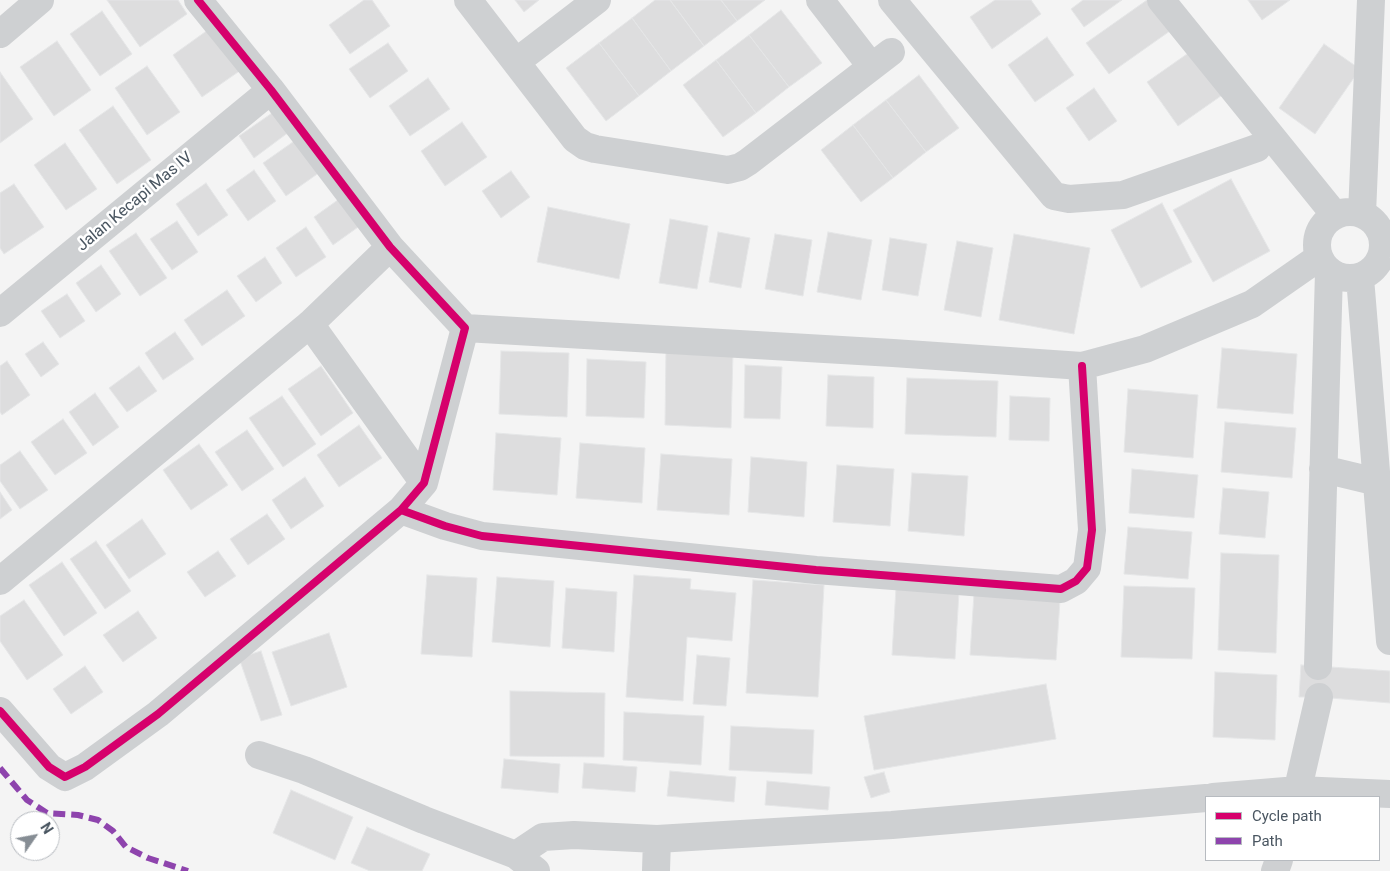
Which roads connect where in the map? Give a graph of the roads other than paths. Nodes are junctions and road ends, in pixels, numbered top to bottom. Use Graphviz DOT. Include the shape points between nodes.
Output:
graph roads {
  1 [pos="40,0"];
  2 [pos="198,0"];
  3 [pos="468,0"];
  4 [pos="596,0"];
  5 [pos="820,0"];
  6 [pos="892,0"];
  7 [pos="1161,0"];
  8 [pos="1371,0"];
  9 [pos="0,34"];
  10 [pos="516,62"];
  11 [pos="271,90"];
  12 [pos="1258,148"];
  13 [pos="1362,214"];
  14 [pos="1335,215"];
  15 [pos="1386,234"];
  16 [pos="390,247"];
  17 [pos="1323,265"];
  18 [pos="1360,278"];
  19 [pos="0,314"];
  20 [pos="310,324"];
  21 [pos="465,328"];
  22 [pos="1082,366"];
  23 [pos="1323,469"];
  24 [pos="1377,482"];
  25 [pos="424,483"];
  26 [pos="401,510"];
  27 [pos="0,581"];
  28 [pos="1390,641"];
  29 [pos="1318,666"];
  30 [pos="1319,697"];
  31 [pos="0,711"];
  32 [pos="259,755"];
  33 [pos="1297,794"];
  34 [pos="1390,794"];
  35 [pos="1242,796"];
  36 [pos="1205,798"];
  37 [pos="657,839"];
  38 [pos="526,863"];
  39 [pos="656,871"];
  1 -- 9 [label="street"];
  2 -- 11 [label="street"];
  3 -- 10 [label="street"];
  4 -- 10 [label="street"];
  5 -- 10 [label="street" via="881,59 748,162 728,170 585,146 575,140"];
  6 -- 12 [label="street" via="1054,196 1069,199 1122,195"];
  7 -- 14 [label="street"];
  8 -- 13 [label="street"];
  11 -- 16 [label="street"];
  11 -- 19 [label="street, Jalan Kecapi Mas IV"];
  13 -- 14 [label="street" via="1347,212"];
  13 -- 15 [label="street"];
  14 -- 17 [label="street" via="1324,222 1318,234 1316,246"];
  15 -- 18 [label="street" via="1383,252 1375,268"];
  16 -- 20 [label="street"];
  16 -- 21 [label="street"];
  17 -- 18 [label="street" via="1344,279"];
  17 -- 22 [label="street" via="1252,304 1145,349"];
  17 -- 23 [label="street"];
  18 -- 24 [label="street"];
  20 -- 25 [label="street"];
  20 -- 27 [label="street"];
  21 -- 22 [label="street"];
  21 -- 25 [label="street"];
  22 -- 26 [label="street" via="1092,530 1088,568 1076,581 1061,589 816,570 482,536"];
  23 -- 24 [label="street"];
  23 -- 29 [label="street"];
  24 -- 28 [label="street"];
  25 -- 26 [label="street"];
  26 -- 31 [label="street" via="158,714 85,767 65,777 49,767"];
  30 -- 33 [label="street"];
  32 -- 38 [label="street" via="304,770"];
  33 -- 34 [label="street"];
  33 -- 35 [label="street"];
  36 -- 37 [label="street" via="892,825"];
  37 -- 38 [label="street" via="574,835 543,837"];
  37 -- 39 [label="street"];
}
